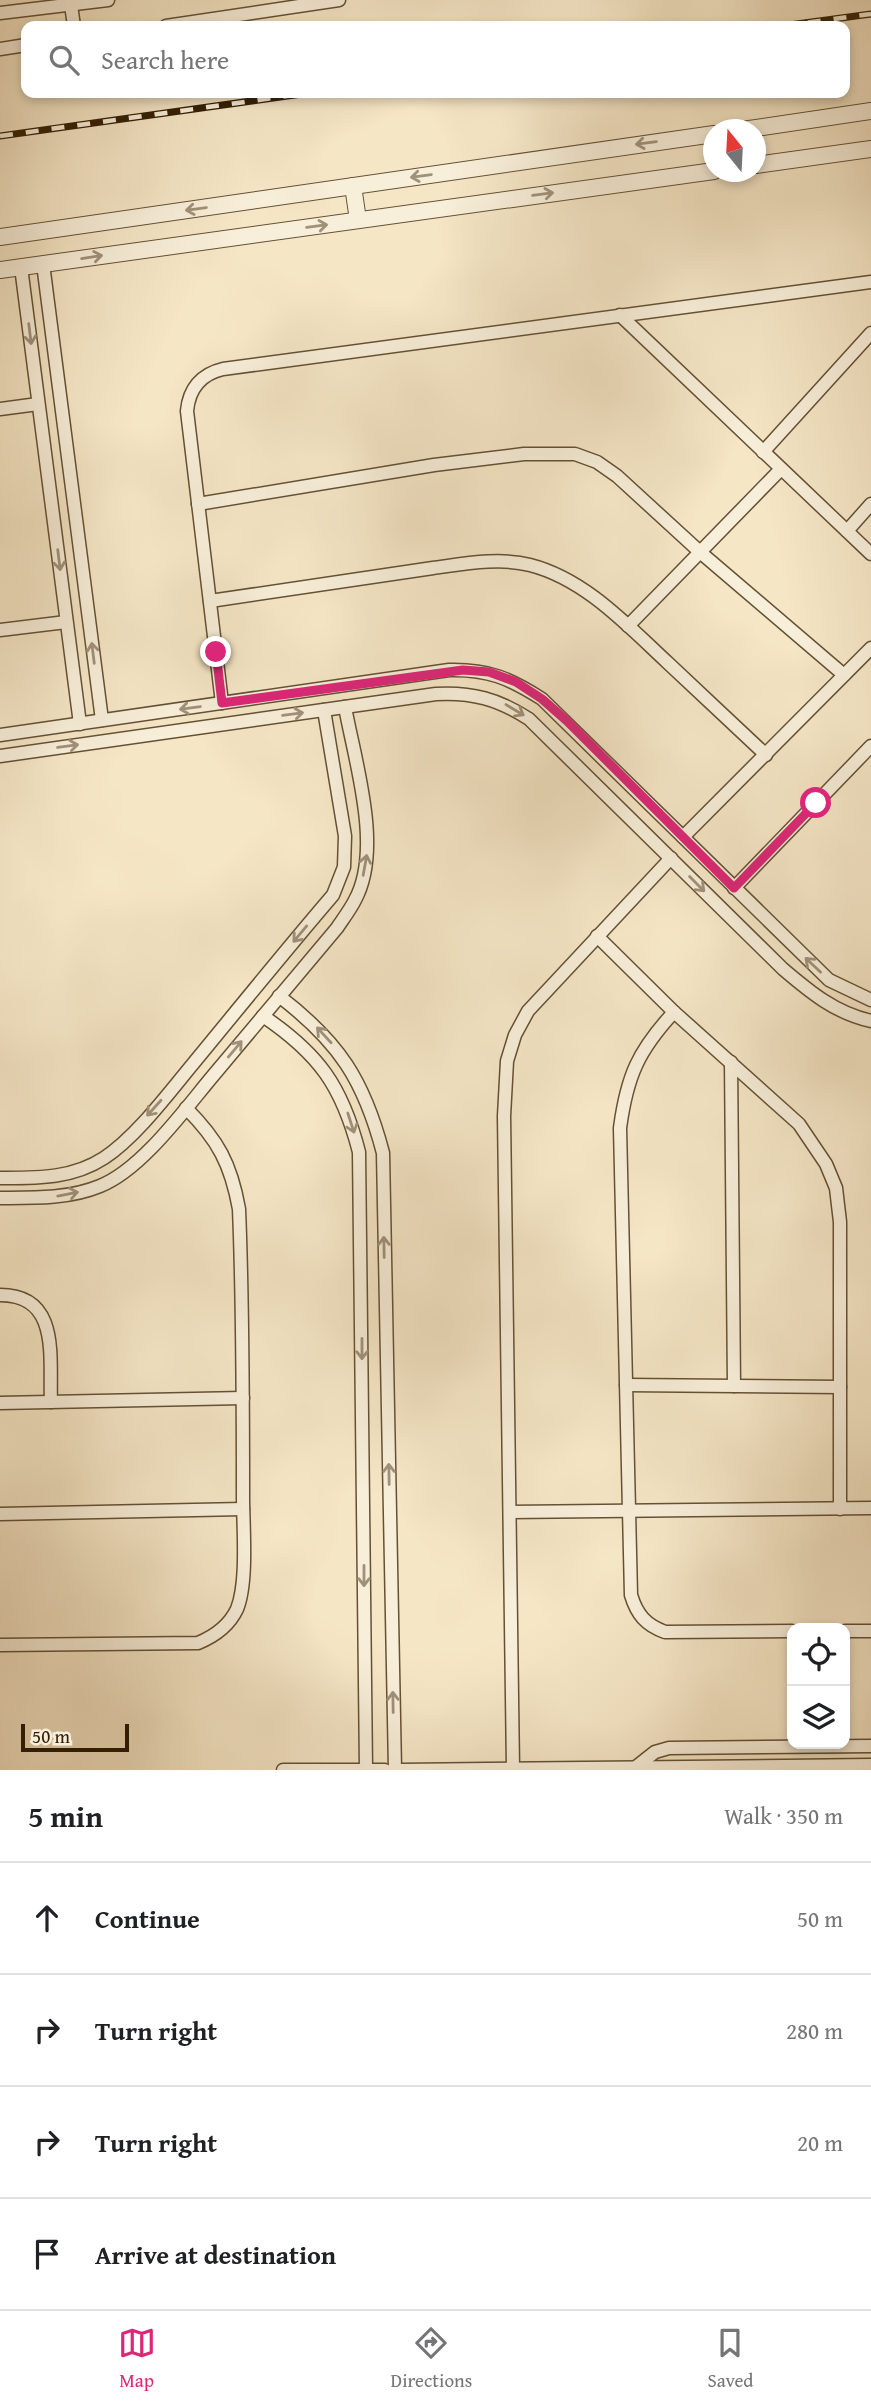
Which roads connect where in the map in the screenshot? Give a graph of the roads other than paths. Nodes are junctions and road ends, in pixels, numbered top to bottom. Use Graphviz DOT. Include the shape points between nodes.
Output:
graph roads {
  1 [pos="108,0"];
  2 [pos="339,0"];
  3 [pos="71,5"];
  4 [pos="0,13"];
  5 [pos="73,21"];
  6 [pos="199,21"];
  7 [pos="21,46"];
  8 [pos="0,48"];
  9 [pos="871,111"];
  10 [pos="766,126"];
  11 [pos="703,135"];
  12 [pos="871,149"];
  13 [pos="766,163"];
  14 [pos="703,172"];
  15 [pos="353,186"];
  16 [pos="358,220"];
  17 [pos="0,237"];
  18 [pos="43,264"];
  19 [pos="21,267"];
  20 [pos="0,270"];
  21 [pos="871,282"];
  22 [pos="620,315"];
  23 [pos="871,333"];
  24 [pos="38,404"];
  25 [pos="0,409"];
  26 [pos="763,452"];
  27 [pos="781,469"];
  28 [pos="198,504"];
  29 [pos="871,504"];
  30 [pos="847,531"];
  31 [pos="700,552"];
  32 [pos="871,554"];
  33 [pos="210,601"];
  34 [pos="66,622"];
  35 [pos="628,626"];
  36 [pos="0,630"];
  37 [pos="871,648"];
  38 [pos="844,675"];
  39 [pos="222,703"];
  40 [pos="345,707"];
  41 [pos="324,710"];
  42 [pos="102,720"];
  43 [pos="567,721"];
  44 [pos="80,723"];
  45 [pos="0,735"];
  46 [pos="550,739"];
  47 [pos="871,746"];
  48 [pos="766,755"];
  49 [pos="0,756"];
  50 [pos="684,837"];
  51 [pos="671,858"];
  52 [pos="734,888"];
  53 [pos="597,936"];
  54 [pos="279,996"];
  55 [pos="871,1000"];
  56 [pos="674,1012"];
  57 [pos="263,1016"];
  58 [pos="871,1021"];
  59 [pos="731,1062"];
  60 [pos="186,1108"];
  61 [pos="0,1178"];
  62 [pos="0,1198"];
  63 [pos="0,1295"];
  64 [pos="626,1385"];
  65 [pos="734,1386"];
  66 [pos="840,1387"];
  67 [pos="243,1398"];
  68 [pos="51,1402"];
  69 [pos="0,1403"];
  70 [pos="871,1508"];
  71 [pos="243,1509"];
  72 [pos="840,1509"];
  73 [pos="510,1512"];
  74 [pos="629,1512"];
  75 [pos="0,1514"];
  76 [pos="787,1631"];
  77 [pos="850,1631"];
  78 [pos="871,1631"];
  79 [pos="0,1645"];
  80 [pos="871,1746"];
  81 [pos="871,1765"];
  82 [pos="635,1767"];
  83 [pos="513,1769"];
  84 [pos="283,1770"];
  85 [pos="366,1770"];
  86 [pos="385,1770"];
  87 [pos="395,1770"];
  88 [pos="401,1770"];
  1 -- 3 [label="street"];
  2 -- 6 [label="street"];
  3 -- 4 [label="street"];
  3 -- 5 [label="street"];
  7 -- 8 [label="street"];
  9 -- 10 [label="street"];
  11 -- 15 [label="street, one-way"];
  12 -- 13 [label="street"];
  16 -- 14 [label="street, one-way"];
  15 -- 16 [label="street"];
  15 -- 17 [label="street, one-way"];
  18 -- 16 [label="street, one-way"];
  18 -- 19 [label="street"];
  42 -- 18 [label="street, one-way"];
  19 -- 20 [label="street"];
  19 -- 24 [label="street, one-way"];
  21 -- 22 [label="street"];
  22 -- 26 [label="street"];
  22 -- 28 [label="street" via="215,371 200,380 188,402"];
  23 -- 26 [label="street"];
  24 -- 25 [label="street"];
  24 -- 34 [label="street, one-way"];
  26 -- 27 [label="street"];
  27 -- 30 [label="street"];
  27 -- 31 [label="street"];
  28 -- 31 [label="street" via="445,463 524,454 575,454 617,476"];
  28 -- 33 [label="street"];
  29 -- 30 [label="street"];
  30 -- 32 [label="street"];
  31 -- 35 [label="street"];
  31 -- 38 [label="street"];
  33 -- 35 [label="street" via="505,562 556,574 583,589"];
  33 -- 39 [label="street"];
  34 -- 36 [label="street"];
  34 -- 44 [label="street"];
  35 -- 48 [label="street"];
  37 -- 38 [label="street"];
  38 -- 48 [label="street"];
  39 -- 42 [label="street, one-way"];
  39 -- 43 [label="street" via="463,670 489,672 516,682"];
  40 -- 41 [label="street"];
  40 -- 46 [label="street, one-way" via="460,692 485,696 519,712"];
  54 -- 40 [label="street, one-way" via="337,928 356,899 366,867 369,835"];
  49 -- 41 [label="street, one-way"];
  41 -- 61 [label="street, one-way" via="345,836 344,867 333,895 121,1145 82,1169 60,1175"];
  42 -- 44 [label="street"];
  43 -- 46 [label="street"];
  43 -- 50 [label="street"];
  44 -- 45 [label="street"];
  46 -- 51 [label="street"];
  47 -- 52 [label="street"];
  48 -- 50 [label="street"];
  50 -- 52 [label="street"];
  51 -- 53 [label="street"];
  51 -- 58 [label="street, one-way" via="817,997"];
  55 -- 52 [label="street, one-way" via="829,980"];
  53 -- 56 [label="street"];
  53 -- 73 [label="street" via="528,1010 507,1062"];
  54 -- 57 [label="street"];
  87 -- 54 [label="street, one-way" via="383,1153 357,1080 336,1048"];
  56 -- 59 [label="street"];
  56 -- 64 [label="street" via="652,1035 636,1063 625,1093 620,1128"];
  60 -- 57 [label="street, one-way"];
  57 -- 85 [label="street, one-way" via="292,1035 336,1087 351,1118 359,1152"];
  59 -- 65 [label="street"];
  59 -- 66 [label="street" via="799,1124 836,1188"];
  62 -- 60 [label="street, one-way" via="64,1196 100,1186 125,1172"];
  60 -- 67 [label="street" via="212,1136 234,1180 240,1235"];
  63 -- 68 [label="street" via="25,1299 48,1326"];
  64 -- 65 [label="street"];
  64 -- 74 [label="street"];
  65 -- 66 [label="street"];
  66 -- 72 [label="street"];
  67 -- 68 [label="street"];
  67 -- 71 [label="street"];
  68 -- 69 [label="street"];
  70 -- 72 [label="street"];
  71 -- 75 [label="street"];
  71 -- 79 [label="street" via="241,1594 222,1630 211,1638 184,1644"];
  72 -- 74 [label="street"];
  73 -- 74 [label="street"];
  73 -- 83 [label="street"];
  74 -- 76 [label="street" via="631,1595 642,1619 666,1632"];
  77 -- 78 [label="street"];
  80 -- 82 [label="street" via="669,1748"];
  81 -- 82 [label="street"];
  82 -- 83 [label="street"];
  83 -- 88 [label="street"];
  84 -- 85 [label="street"];
  85 -- 86 [label="street"];
}
